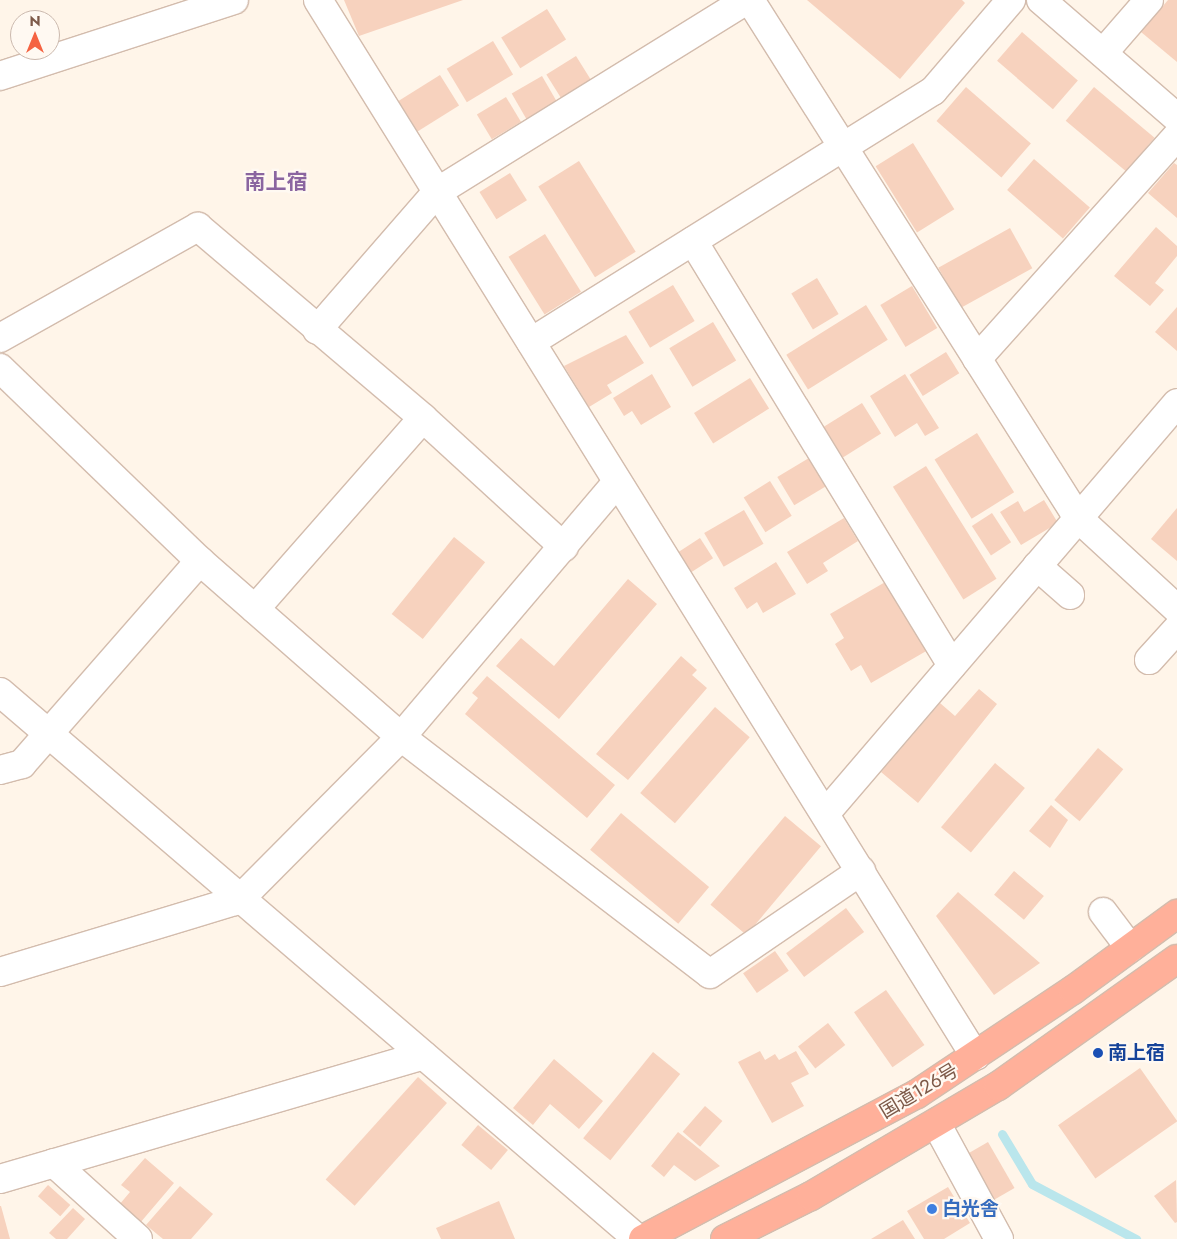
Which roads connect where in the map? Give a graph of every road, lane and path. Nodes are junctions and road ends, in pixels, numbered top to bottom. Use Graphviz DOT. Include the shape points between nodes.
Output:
graph roads {
  1 [pos="234,0"];
  2 [pos="318,0"];
  3 [pos="749,0"];
  4 [pos="1011,0"];
  5 [pos="1042,0"];
  6 [pos="1149,0"];
  7 [pos="1103,53"];
  8 [pos="0,76"];
  9 [pos="1177,118"];
  10 [pos="1177,136"];
  11 [pos="843,146"];
  12 [pos="437,192"];
  13 [pos="693,241"];
  14 [pos="317,330"];
  15 [pos="0,338"];
  16 [pos="531,342"];
  17 [pos="977,359"];
  18 [pos="0,368"];
  19 [pos="1177,403"];
  20 [pos="423,418"];
  21 [pos="617,482"];
  22 [pos="1078,518"];
  23 [pos="564,547"];
  24 [pos="200,561"];
  25 [pos="1037,566"];
  26 [pos="1070,595"];
  27 [pos="256,609"];
  28 [pos="1177,609"];
  29 [pos="1177,629"];
  30 [pos="1149,660"];
  31 [pos="952,665"];
  32 [pos="0,692"];
  33 [pos="47,733"];
  34 [pos="401,737"];
  35 [pos="0,770"];
  36 [pos="825,814"];
  37 [pos="860,871"];
  38 [pos="239,900"];
  39 [pos="1103,912"];
  40 [pos="1177,914"];
  41 [pos="1130,948"];
  42 [pos="1177,959"];
  43 [pos="0,972"];
  44 [pos="422,1055"];
  45 [pos="975,1056"];
  46 [pos="936,1123"];
  47 [pos="54,1163"];
  48 [pos="0,1179"];
  49 [pos="138,1239"];
  50 [pos="638,1239"];
  51 [pos="643,1239"];
  52 [pos="725,1239"];
  53 [pos="999,1239"];
  1 -- 8 [label="street"];
  2 -- 12 [label="street"];
  3 -- 11 [label="street"];
  3 -- 12 [label="street"];
  4 -- 11 [label="street" via="933,91"];
  5 -- 7 [label="street"];
  6 -- 7 [label="street"];
  7 -- 9 [label="street"];
  10 -- 17 [label="street"];
  11 -- 13 [label="street"];
  11 -- 17 [label="street"];
  12 -- 14 [label="street"];
  12 -- 16 [label="street"];
  13 -- 16 [label="street"];
  13 -- 31 [label="street"];
  14 -- 15 [label="street" via="198,227"];
  14 -- 20 [label="street"];
  16 -- 21 [label="street"];
  17 -- 22 [label="street"];
  18 -- 24 [label="street"];
  19 -- 22 [label="street"];
  20 -- 23 [label="street"];
  20 -- 27 [label="street"];
  21 -- 23 [label="street"];
  21 -- 36 [label="street"];
  22 -- 25 [label="street"];
  22 -- 28 [label="street"];
  23 -- 34 [label="street"];
  24 -- 27 [label="street"];
  24 -- 33 [label="street"];
  25 -- 26 [label="street"];
  25 -- 31 [label="street"];
  27 -- 34 [label="street"];
  29 -- 30 [label="street"];
  31 -- 36 [label="street"];
  32 -- 33 [label="street"];
  33 -- 35 [label="street" via="22,764"];
  33 -- 38 [label="street"];
  34 -- 37 [label="street" via="710,974"];
  34 -- 38 [label="street"];
  36 -- 37 [label="street"];
  37 -- 45 [label="street"];
  38 -- 43 [label="street"];
  38 -- 44 [label="street"];
  39 -- 41 [label="street"];
  40 -- 41 [label="highway, 国道126号"];
  41 -- 45 [label="highway, 国道126号"];
  42 -- 46 [label="highway, 国道126号" via="1112,1009"];
  44 -- 47 [label="street"];
  44 -- 50 [label="street"];
  45 -- 51 [label="highway, 国道126号" via="908,1099"];
  46 -- 52 [label="highway, 国道126号" via="811,1196"];
  46 -- 53 [label="street"];
  47 -- 48 [label="street"];
  47 -- 49 [label="street"];
}
